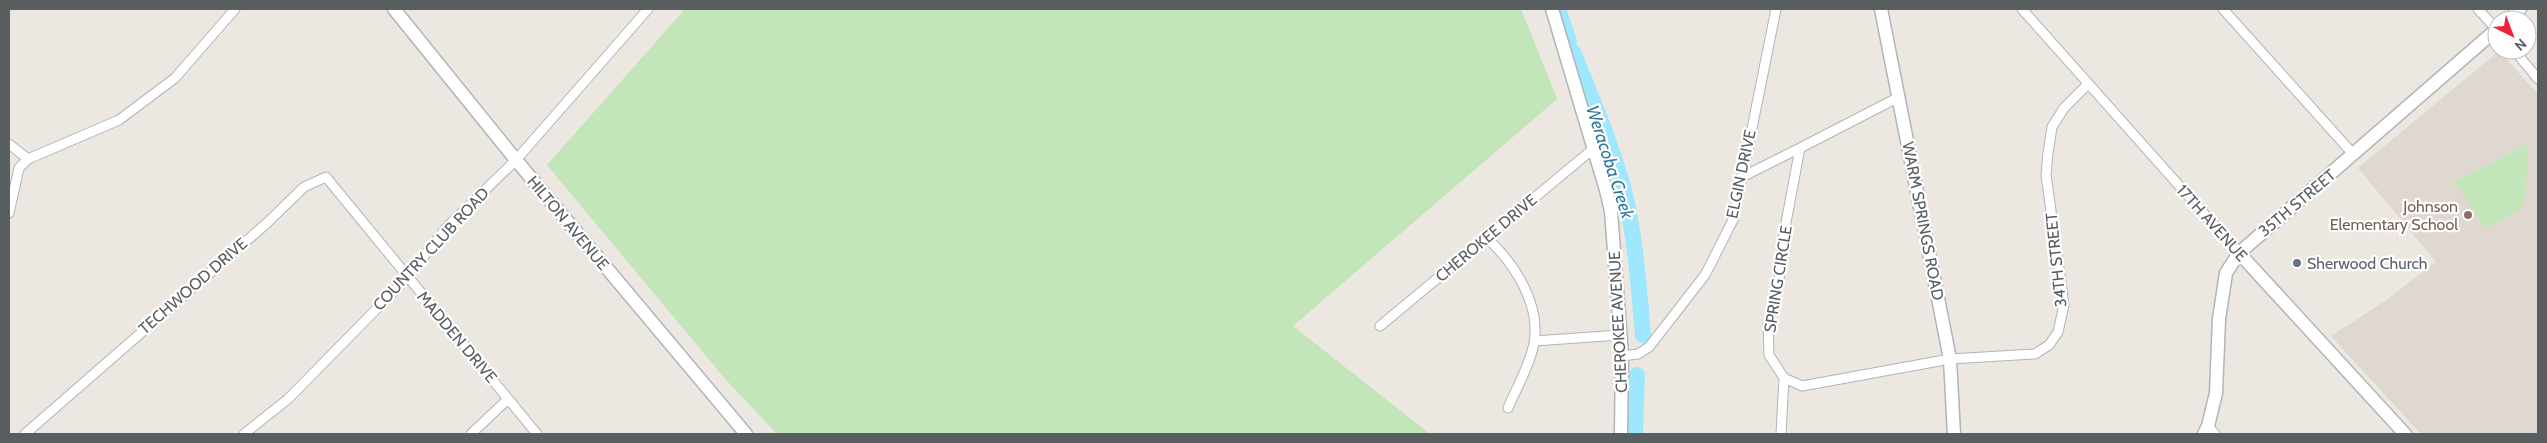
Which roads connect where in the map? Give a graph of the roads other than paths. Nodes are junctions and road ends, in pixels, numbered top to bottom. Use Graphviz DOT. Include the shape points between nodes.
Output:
graph roads {
  1 [pos="235,9"];
  2 [pos="394,9"];
  3 [pos="648,9"];
  4 [pos="1552,9"];
  5 [pos="1776,9"];
  6 [pos="1881,9"];
  7 [pos="2022,9"];
  8 [pos="2223,9"];
  9 [pos="2478,9"];
  10 [pos="2487,19"];
  11 [pos="2487,39"];
  12 [pos="2522,60"];
  13 [pos="2538,79"];
  14 [pos="2088,84"];
  15 [pos="1899,97"];
  16 [pos="9,144"];
  17 [pos="1800,148"];
  18 [pos="1592,149"];
  19 [pos="2354,155"];
  20 [pos="28,159"];
  21 [pos="516,160"];
  22 [pos="12,177"];
  23 [pos="1742,177"];
  24 [pos="9,213"];
  25 [pos="358,217"];
  26 [pos="1487,238"];
  27 [pos="2239,253"];
  28 [pos="407,278"];
  29 [pos="1380,326"];
  30 [pos="1620,335"];
  31 [pos="1534,341"];
  32 [pos="1622,356"];
  33 [pos="1950,359"];
  34 [pos="1784,378"];
  35 [pos="508,399"];
  36 [pos="1508,408"];
  37 [pos="2209,431"];
  38 [pos="25,434"];
  39 [pos="244,434"];
  40 [pos="471,434"];
  41 [pos="537,434"];
  42 [pos="746,434"];
  43 [pos="1621,434"];
  44 [pos="1781,434"];
  45 [pos="1954,434"];
  46 [pos="2405,434"];
  1 -- 20 [label="street" via="174,78 120,120"];
  2 -- 21 [label="street, HILTON AVENUE"];
  3 -- 21 [label="street, COUNTRY CLUB ROAD"];
  4 -- 18 [label="street, CHEROKEE AVENUE"];
  5 -- 23 [label="street, ELGIN DRIVE"];
  6 -- 15 [label="street, WARM SPRINGS ROAD"];
  7 -- 14 [label="street, 17TH AVENUE"];
  8 -- 19 [label="street"];
  9 -- 10 [label="street"];
  11 -- 19 [label="street, 35TH STREET"];
  12 -- 13 [label="street"];
  14 -- 27 [label="street, 17TH AVENUE"];
  14 -- 33 [label="street, 34TH STREET" via="2064,108 2052,127 2048,153 2046,175 2064,305 2058,332 2049,345 2035,354"];
  15 -- 17 [label="street"];
  15 -- 33 [label="street, WARM SPRINGS ROAD"];
  16 -- 20 [label="street"];
  17 -- 23 [label="street"];
  17 -- 34 [label="street, SPRING CIRCLE" via="1782,244 1779,281 1768,325 1769,355"];
  18 -- 26 [label="street, CHEROKEE DRIVE"];
  18 -- 30 [label="street, CHEROKEE AVENUE" via="1611,211"];
  19 -- 27 [label="street, 35TH STREET"];
  20 -- 22 [label="street"];
  21 -- 28 [label="street, COUNTRY CLUB ROAD" via="446,228"];
  21 -- 42 [label="street, HILTON AVENUE"];
  22 -- 24 [label="street"];
  23 -- 32 [label="street, ELGIN DRIVE" via="1734,218 1705,275 1649,347 1638,354"];
  25 -- 28 [label="street, MADDEN DRIVE"];
  25 -- 38 [label="street, TECHWOOD DRIVE" via="326,177 304,187"];
  26 -- 29 [label="street, CHEROKEE DRIVE"];
  26 -- 31 [label="street" via="1504,253 1530,300"];
  27 -- 37 [label="street, 35TH STREET" via="2226,273 2219,320 2216,393"];
  27 -- 46 [label="street, 17TH AVENUE"];
  28 -- 35 [label="street, MADDEN DRIVE"];
  28 -- 39 [label="street, COUNTRY CLUB ROAD" via="288,399"];
  30 -- 31 [label="street"];
  30 -- 32 [label="street, CHEROKEE AVENUE"];
  31 -- 36 [label="street"];
  32 -- 43 [label="street, CHEROKEE AVENUE"];
  33 -- 34 [label="street" via="1802,386"];
  33 -- 45 [label="street, WARM SPRINGS ROAD"];
  34 -- 44 [label="street"];
  35 -- 40 [label="street"];
  35 -- 41 [label="street, MADDEN DRIVE"];
}
